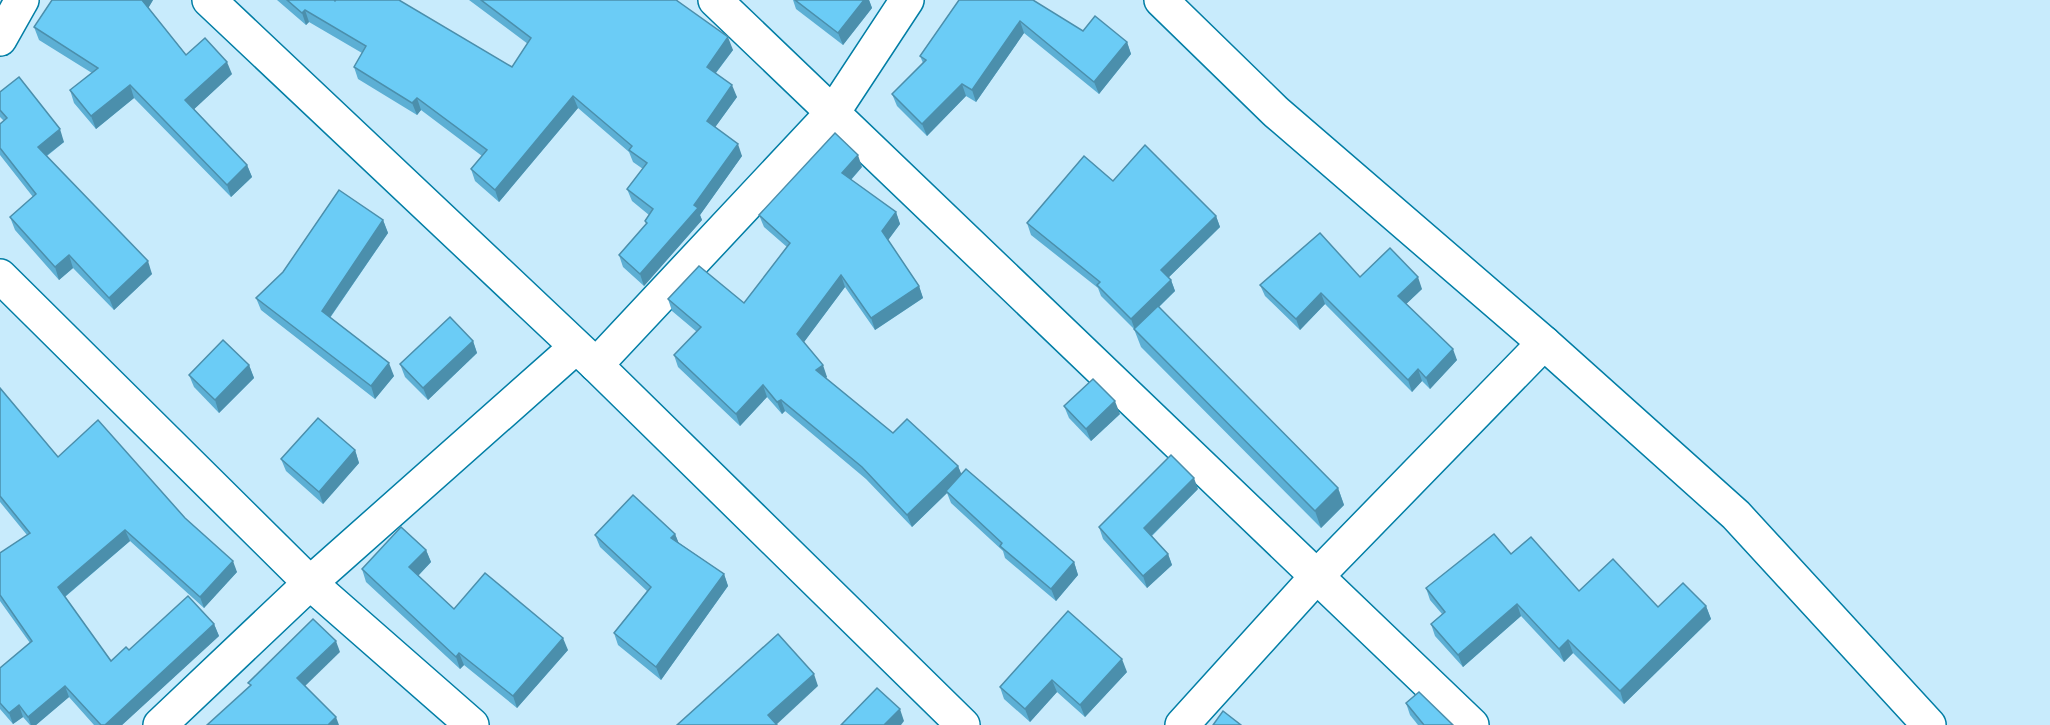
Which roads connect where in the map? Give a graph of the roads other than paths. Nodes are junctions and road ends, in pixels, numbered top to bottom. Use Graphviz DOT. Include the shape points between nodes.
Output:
graph roads {
  1 [pos="22,0"];
  2 [pos="209,0"];
  3 [pos="715,0"];
  4 [pos="907,0"];
  5 [pos="1161,0"];
  6 [pos="0,39"];
  7 [pos="834,111"];
  8 [pos="0,276"];
  9 [pos="1544,343"];
  10 [pos="586,356"];
  11 [pos="1318,575"];
  12 [pos="310,582"];
  13 [pos="160,725"];
  14 [pos="472,725"];
  15 [pos="963,725"];
  16 [pos="1182,725"];
  17 [pos="1472,725"];
  18 [pos="1929,725"];
  1 -- 6 [label="street"];
  2 -- 10 [label="street"];
  3 -- 7 [label="street"];
  4 -- 7 [label="street"];
  5 -- 9 [label="street" via="1276,112"];
  7 -- 10 [label="street"];
  7 -- 11 [label="street"];
  8 -- 12 [label="street"];
  9 -- 11 [label="street"];
  9 -- 18 [label="street" via="1736,515"];
  10 -- 12 [label="street"];
  10 -- 15 [label="street"];
  11 -- 16 [label="street"];
  11 -- 17 [label="street"];
  12 -- 13 [label="street"];
  12 -- 14 [label="street"];
}
